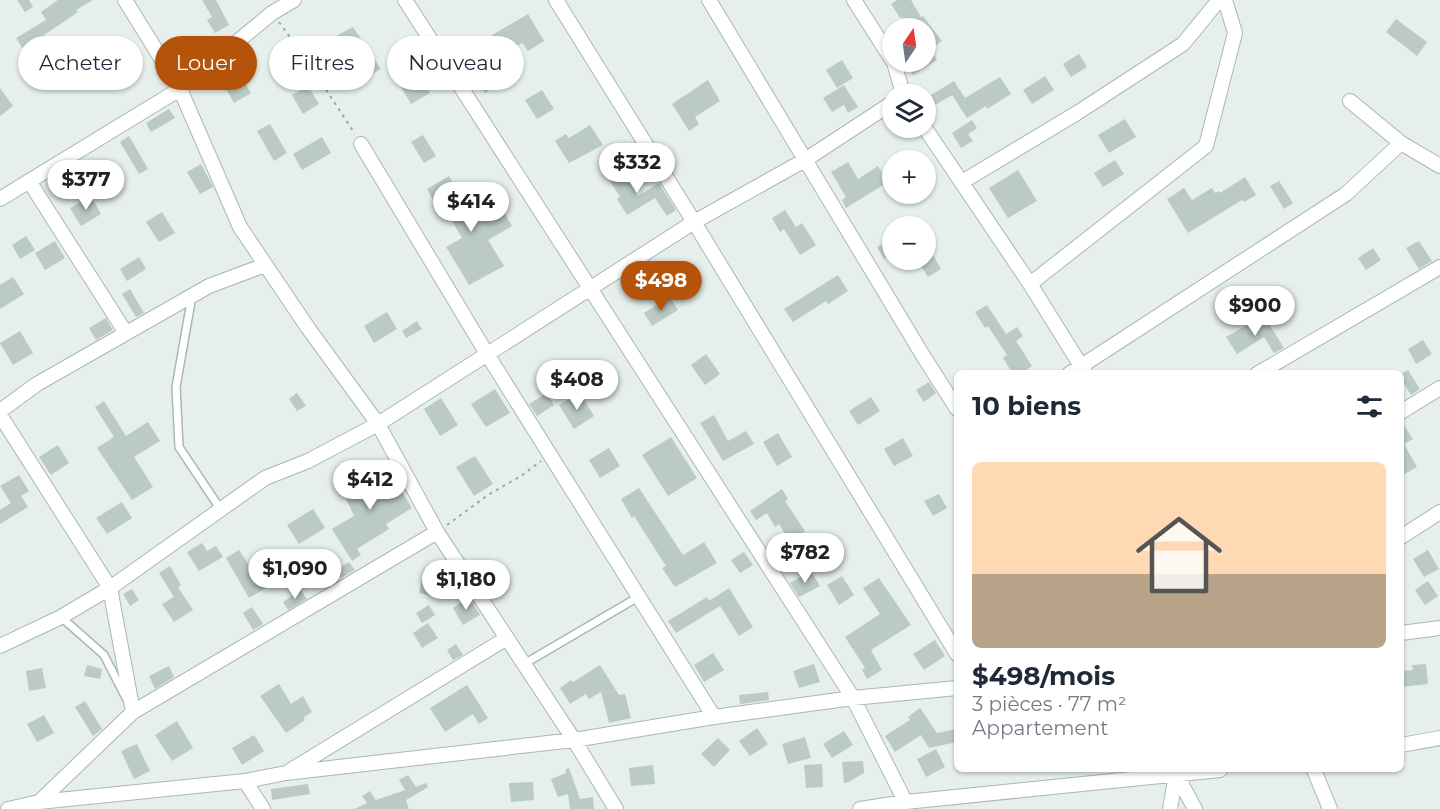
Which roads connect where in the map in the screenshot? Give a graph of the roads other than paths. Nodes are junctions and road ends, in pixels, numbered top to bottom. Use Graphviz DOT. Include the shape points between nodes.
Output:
graph roads {
  1 [pos="125,0"];
  2 [pos="294,0"];
  3 [pos="405,0"];
  4 [pos="556,0"];
  5 [pos="709,0"];
  6 [pos="854,0"];
  7 [pos="1219,0"];
  8 [pos="1225,0"];
  9 [pos="244,36"];
  10 [pos="882,44"];
  11 [pos="155,49"];
  12 [pos="178,90"];
  13 [pos="180,90"];
  14 [pos="1350,101"];
  15 [pos="882,110"];
  16 [pos="932,138"];
  17 [pos="1401,143"];
  18 [pos="361,144"];
  19 [pos="805,160"];
  20 [pos="1440,166"];
  21 [pos="29,181"];
  22 [pos="962,182"];
  23 [pos="0,199"];
  24 [pos="694,222"];
  25 [pos="266,265"];
  26 [pos="1440,267"];
  27 [pos="1030,284"];
  28 [pos="589,288"];
  29 [pos="192,296"];
  30 [pos="126,333"];
  31 [pos="487,354"];
  32 [pos="1084,369"];
  33 [pos="1264,370"];
  34 [pos="1440,388"];
  35 [pos="954,404"];
  36 [pos="1404,410"];
  37 [pos="0,413"];
  38 [pos="378,424"];
  39 [pos="221,510"];
  40 [pos="1440,512"];
  41 [pos="437,532"];
  42 [pos="1404,535"];
  43 [pos="110,588"];
  44 [pos="640,596"];
  45 [pos="61,617"];
  46 [pos="1440,628"];
  47 [pos="1404,633"];
  48 [pos="507,638"];
  49 [pos="0,646"];
  50 [pos="954,649"];
  51 [pos="524,664"];
  52 [pos="954,688"];
  53 [pos="853,698"];
  54 [pos="134,712"];
  55 [pos="714,717"];
  56 [pos="1440,738"];
  57 [pos="574,740"];
  58 [pos="1404,744"];
  59 [pos="1175,772"];
  60 [pos="1315,772"];
  61 [pos="286,773"];
  62 [pos="245,781"];
  63 [pos="39,802"];
  64 [pos="903,807"];
  65 [pos="1332,808"];
  66 [pos="8,809"];
  67 [pos="263,809"];
  68 [pos="616,809"];
  69 [pos="860,809"];
  70 [pos="1170,809"];
  71 [pos="1194,809"];
  1 -- 11 [label="street"];
  2 -- 9 [label="street"];
  3 -- 28 [label="street"];
  4 -- 24 [label="street"];
  5 -- 19 [label="street"];
  6 -- 10 [label="street"];
  7 -- 22 [label="street" via="1183,44"];
  8 -- 27 [label="street" via="1235,33 1206,146"];
  12 -- 21 [label="street"];
  13 -- 25 [label="street" via="240,227"];
  14 -- 17 [label="street"];
  15 -- 19 [label="street"];
  16 -- 22 [label="street"];
  17 -- 20 [label="street"];
  17 -- 32 [label="street" via="1346,194"];
  18 -- 31 [label="street"];
  19 -- 24 [label="street"];
  19 -- 35 [label="street"];
  21 -- 23 [label="street"];
  21 -- 30 [label="street"];
  22 -- 27 [label="street"];
  24 -- 28 [label="street"];
  24 -- 50 [label="street"];
  25 -- 29 [label="street"];
  25 -- 38 [label="street"];
  26 -- 33 [label="street"];
  27 -- 32 [label="street"];
  28 -- 31 [label="street"];
  28 -- 53 [label="street"];
  29 -- 30 [label="street"];
  29 -- 39 [label="lane" via="177,387 179,447"];
  30 -- 37 [label="street" via="37,384"];
  31 -- 38 [label="street"];
  31 -- 44 [label="street"];
  34 -- 36 [label="street"];
  37 -- 43 [label="street"];
  38 -- 39 [label="street" via="308,461 265,478"];
  38 -- 41 [label="street"];
  39 -- 43 [label="street"];
  40 -- 42 [label="street"];
  41 -- 48 [label="street"];
  41 -- 54 [label="street"];
  43 -- 45 [label="street"];
  43 -- 54 [label="street"];
  44 -- 51 [label="lane"];
  44 -- 55 [label="street"];
  45 -- 49 [label="street"];
  45 -- 54 [label="lane" via="104,655"];
  46 -- 47 [label="street"];
  48 -- 51 [label="street"];
  48 -- 61 [label="street"];
  51 -- 57 [label="street"];
  52 -- 53 [label="street"];
  53 -- 55 [label="street"];
  53 -- 64 [label="street"];
  54 -- 63 [label="street"];
  55 -- 57 [label="street"];
  56 -- 58 [label="street"];
  57 -- 61 [label="street"];
  57 -- 68 [label="street"];
  59 -- 64 [label="street"];
  59 -- 70 [label="street"];
  59 -- 71 [label="street"];
  60 -- 65 [label="street"];
  61 -- 62 [label="street"];
  62 -- 63 [label="street"];
  62 -- 67 [label="street"];
  63 -- 66 [label="street"];
  64 -- 69 [label="street"];
}
